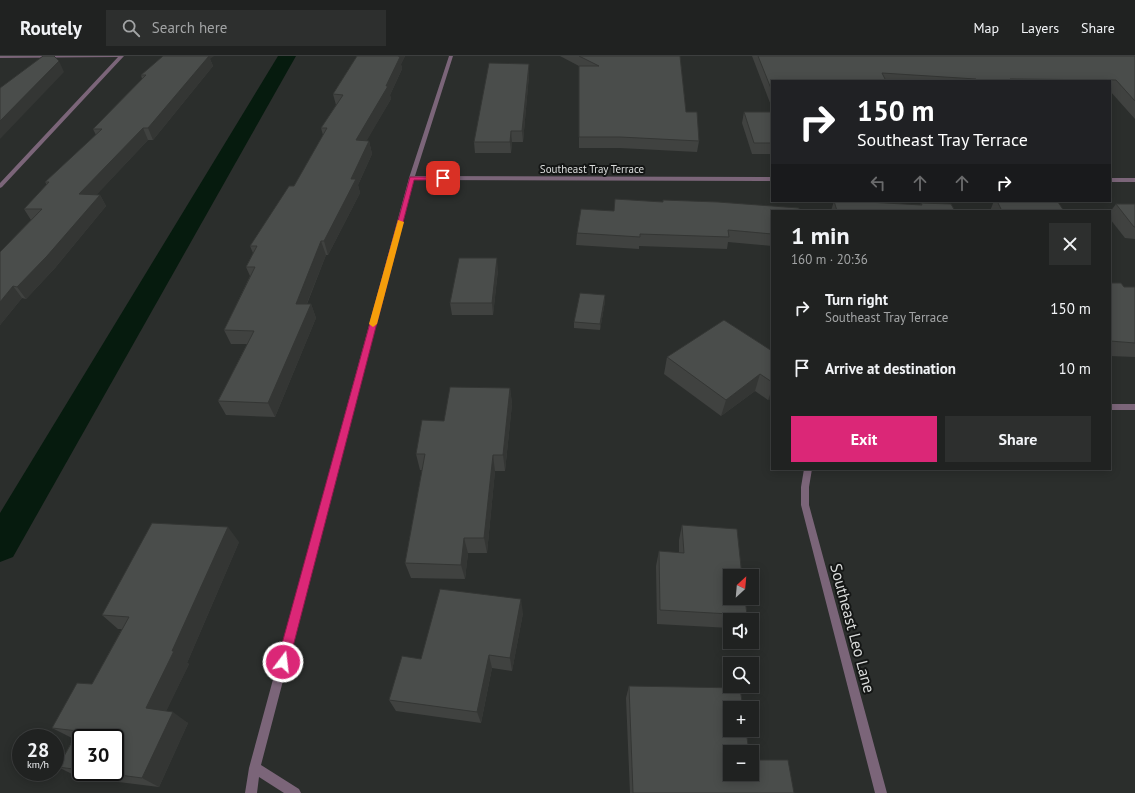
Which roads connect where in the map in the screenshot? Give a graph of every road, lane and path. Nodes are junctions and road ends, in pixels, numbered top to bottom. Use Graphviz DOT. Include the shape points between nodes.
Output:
graph roads {
  1 [pos="122,56"];
  2 [pos="451,56"];
  3 [pos="0,57"];
  4 [pos="412,178"];
  5 [pos="771,179"];
  6 [pos="1111,180"];
  7 [pos="1135,180"];
  8 [pos="0,186"];
  9 [pos="1111,406"];
  10 [pos="1135,407"];
  11 [pos="808,470"];
  12 [pos="255,768"];
  13 [pos="251,793"];
  14 [pos="295,793"];
  15 [pos="881,793"];
  1 -- 3 [label="street"];
  1 -- 8 [label="street"];
  2 -- 4 [label="street"];
  4 -- 5 [label="street, Southeast Tray Terrace"];
  4 -- 12 [label="street"];
  6 -- 7 [label="street"];
  9 -- 10 [label="street"];
  11 -- 15 [label="street, Southeast Leo Lane" via="804,487 805,505"];
  12 -- 13 [label="street"];
  12 -- 14 [label="street"];
}
